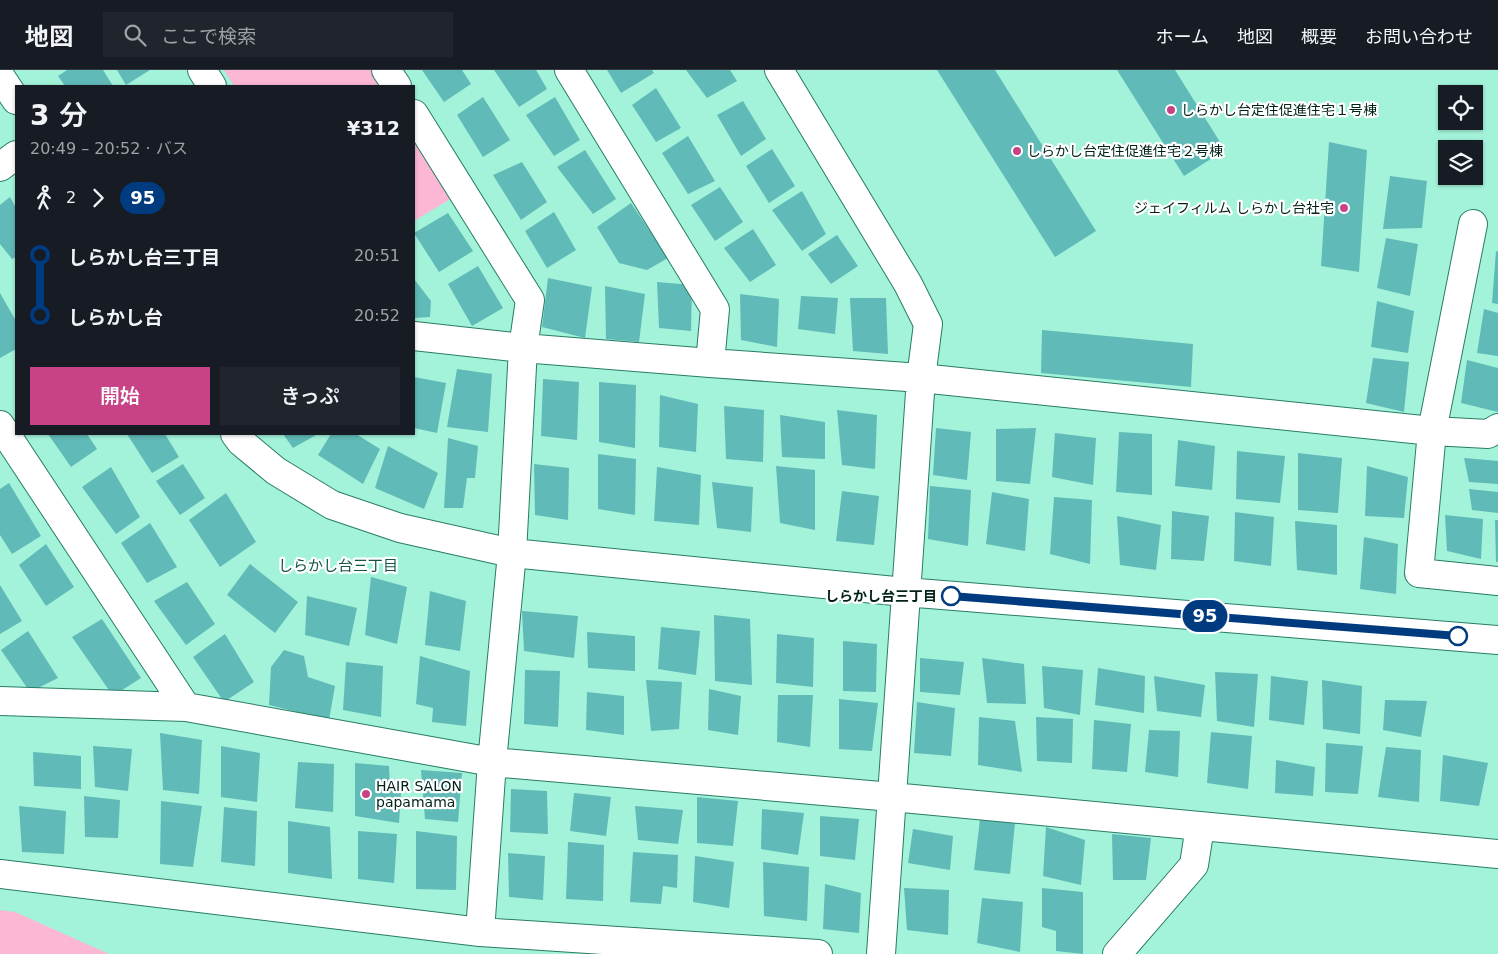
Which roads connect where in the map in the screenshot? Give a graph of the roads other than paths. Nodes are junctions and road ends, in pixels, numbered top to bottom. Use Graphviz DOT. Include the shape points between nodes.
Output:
graph roads {
  1 [pos="202,70"];
  2 [pos="386,70"];
  3 [pos="569,70"];
  4 [pos="779,70"];
  5 [pos="0,76"];
  6 [pos="211,85"];
  7 [pos="395,85"];
  8 [pos="15,98"];
  9 [pos="415,116"];
  10 [pos="15,156"];
  11 [pos="0,167"];
  12 [pos="1473,224"];
  13 [pos="415,336"];
  14 [pos="523,348"];
  15 [pos="710,363"];
  16 [pos="921,378"];
  17 [pos="0,425"];
  18 [pos="1498,428"];
  19 [pos="1432,431"];
  20 [pos="236,435"];
  21 [pos="512,553"];
  22 [pos="1498,581"];
  23 [pos="905,592"];
  24 [pos="1498,640"];
  25 [pos="0,701"];
  26 [pos="186,707"];
  27 [pos="492,762"];
  28 [pos="892,797"];
  29 [pos="1200,826"];
  30 [pos="1498,854"];
  31 [pos="0,874"];
  32 [pos="480,932"];
  33 [pos="818,954"];
  34 [pos="881,954"];
  35 [pos="1116,954"];
  1 -- 6 [label="street"];
  2 -- 7 [label="street"];
  3 -- 15 [label="street" via="715,309"];
  4 -- 16 [label="street" via="908,284 928,324"];
  5 -- 8 [label="street"];
  9 -- 14 [label="street" via="530,300"];
  10 -- 11 [label="street"];
  12 -- 19 [label="street"];
  13 -- 14 [label="street"];
  14 -- 15 [label="street"];
  14 -- 21 [label="street"];
  15 -- 16 [label="street"];
  16 -- 19 [label="street"];
  16 -- 23 [label="street"];
  17 -- 26 [label="street"];
  18 -- 19 [label="street" via="1488,434"];
  19 -- 22 [label="street" via="1419,572"];
  20 -- 21 [label="street" via="276,471 332,505 400,528"];
  21 -- 23 [label="street"];
  21 -- 27 [label="street"];
  23 -- 24 [label="street"];
  23 -- 28 [label="street"];
  25 -- 26 [label="street"];
  26 -- 27 [label="street"];
  27 -- 28 [label="street"];
  27 -- 32 [label="street"];
  28 -- 29 [label="street"];
  28 -- 34 [label="street"];
  29 -- 30 [label="street"];
  29 -- 35 [label="street" via="1194,865"];
  31 -- 32 [label="street"];
  32 -- 33 [label="street"];
}
